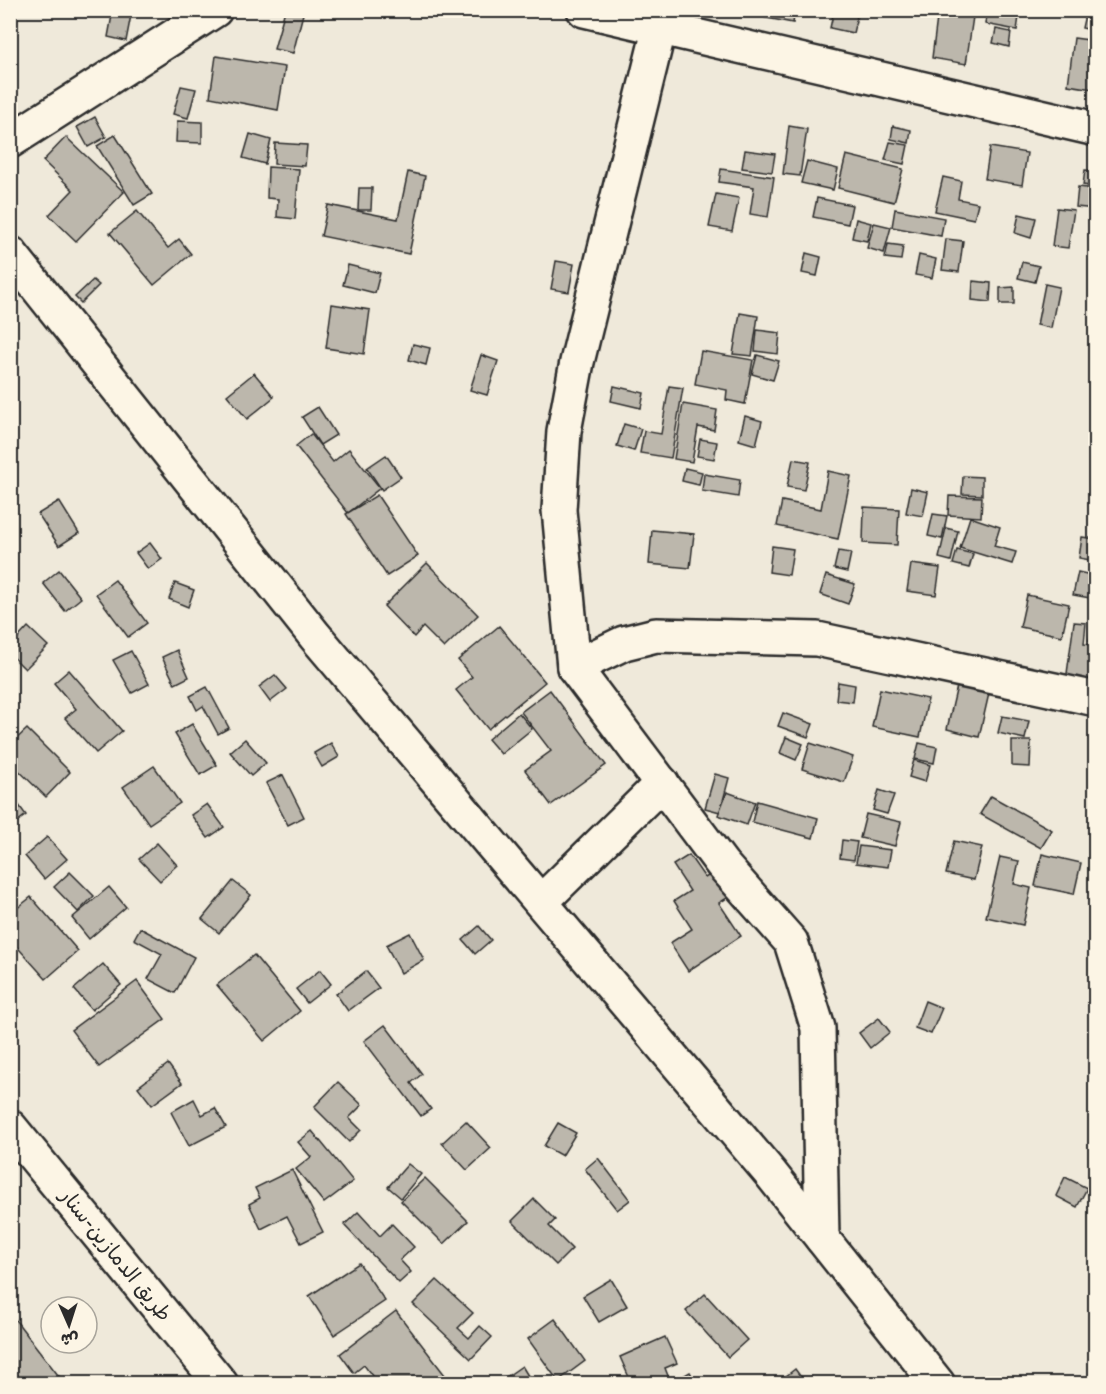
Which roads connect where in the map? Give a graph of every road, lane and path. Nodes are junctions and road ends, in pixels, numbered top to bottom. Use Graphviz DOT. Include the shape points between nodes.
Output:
graph roads {
  1 [pos="215,10"];
  2 [pos="584,10"];
  3 [pos="662,20"];
  4 [pos="1095,129"];
  5 [pos="10,141"];
  6 [pos="10,253"];
  7 [pos="574,667"];
  8 [pos="1095,699"];
  9 [pos="662,783"];
  10 [pos="540,902"];
  11 [pos="10,1127"];
  12 [pos="822,1238"];
  13 [pos="221,1383"];
  14 [pos="938,1383"];
  1 -- 5 [label="main road"];
  2 -- 3 [label="main road"];
  3 -- 4 [label="main road"];
  3 -- 7 [label="main road" via="577,362 564,431 559,510"];
  6 -- 10 [label="main road" via="315,636"];
  7 -- 8 [label="main road" via="624,643 656,635 817,639"];
  7 -- 9 [label="main road"];
  9 -- 10 [label="main road"];
  9 -- 12 [label="main road" via="722,864 791,942 818,1028"];
  10 -- 12 [label="main road"];
  11 -- 13 [label="main road, طريق الدمازين-سنار"];
  12 -- 14 [label="main road"];
}
